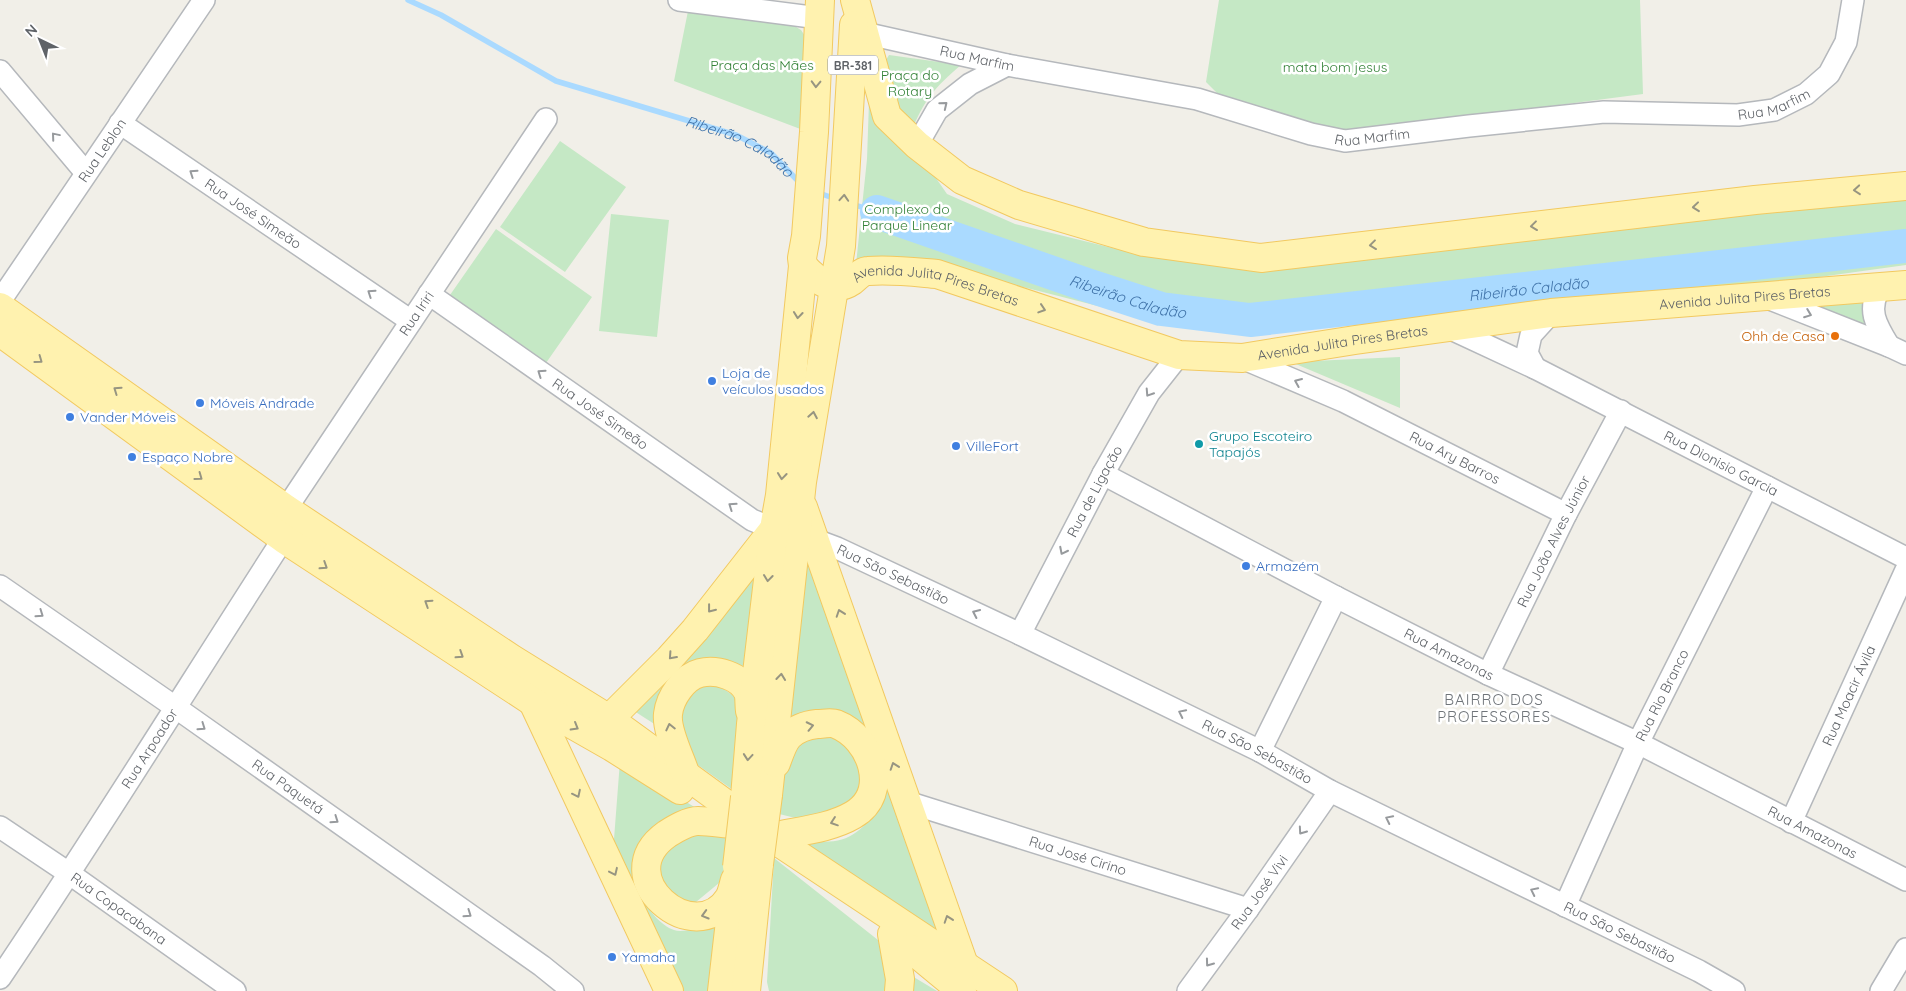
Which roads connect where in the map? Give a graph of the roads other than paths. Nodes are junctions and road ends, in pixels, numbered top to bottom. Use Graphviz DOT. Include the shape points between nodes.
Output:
graph roads {
  1 [pos="204,0"];
  2 [pos="679,0"];
  3 [pos="855,0"];
  4 [pos="1852,0"];
  5 [pos="819,9"];
  6 [pos="864,34"];
  7 [pos="853,59"];
  8 [pos="1007,65"];
  9 [pos="0,71"];
  10 [pos="546,119"];
  11 [pos="120,123"];
  12 [pos="917,145"];
  13 [pos="86,174"];
  14 [pos="1906,186"];
  15 [pos="803,266"];
  16 [pos="841,285"];
  17 [pos="1893,285"];
  18 [pos="429,294"];
  19 [pos="1762,296"];
  20 [pos="0,301"];
  21 [pos="0,308"];
  22 [pos="1551,313"];
  23 [pos="412,321"];
  24 [pos="1447,328"];
  25 [pos="0,332"];
  26 [pos="1898,350"];
  27 [pos="1179,354"];
  28 [pos="1242,358"];
  29 [pos="1535,368"];
  30 [pos="1621,411"];
  31 [pos="1103,474"];
  32 [pos="1766,487"];
  33 [pos="1566,514"];
  34 [pos="289,522"];
  35 [pos="795,534"];
  36 [pos="1906,558"];
  37 [pos="1906,570"];
  38 [pos="0,586"];
  39 [pos="1336,597"];
  40 [pos="1020,634"];
  41 [pos="1488,674"];
  42 [pos="533,702"];
  43 [pos="175,707"];
  44 [pos="609,719"];
  45 [pos="751,724"];
  46 [pos="1638,743"];
  47 [pos="1260,751"];
  48 [pos="685,773"];
  49 [pos="761,789"];
  50 [pos="1330,791"];
  51 [pos="906,802"];
  52 [pos="1791,822"];
  53 [pos="732,824"];
  54 [pos="0,827"];
  55 [pos="771,837"];
  56 [pos="744,870"];
  57 [pos="70,874"];
  58 [pos="1906,880"];
  59 [pos="1565,906"];
  60 [pos="1248,909"];
  61 [pos="892,934"];
  62 [pos="750,946"];
  63 [pos="1906,949"];
  64 [pos="0,978"];
  65 [pos="1698,981"];
  66 [pos="956,982"];
  67 [pos="235,991"];
  68 [pos="573,991"];
  69 [pos="670,991"];
  70 [pos="722,991"];
  71 [pos="746,991"];
  72 [pos="762,991"];
  73 [pos="899,991"];
  74 [pos="1004,991"];
  75 [pos="1188,991"];
  76 [pos="1734,991"];
  77 [pos="1881,991"];
  1 -- 11 [label="street, Rua Leblon"];
  2 -- 5 [label="street"];
  3 -- 6 [label="main road"];
  3 -- 7 [label="main road, BR-381"];
  4 -- 8 [label="street, Rua Marfim" via="1846,42 1829,74 1806,94 1774,110 1738,115 1604,112 1344,141 1197,99"];
  5 -- 15 [label="main road, BR-381, one-way" via="814,132"];
  6 -- 7 [label="street"];
  6 -- 8 [label="street, Rua Marfim"];
  6 -- 12 [label="main road" via="887,116"];
  16 -- 7 [label="main road, BR-381, one-way"];
  12 -- 8 [label="street, one-way" via="937,110 970,84"];
  13 -- 9 [label="street, one-way"];
  10 -- 18 [label="street, Rua Iriri"];
  11 -- 13 [label="street, Rua Leblon"];
  23 -- 11 [label="street, Rua José Simeão, one-way"];
  14 -- 12 [label="main road, one-way" via="1755,200 1261,258 1144,242 1019,205 962,180"];
  13 -- 20 [label="street, Rua Leblon"];
  15 -- 16 [label="main road, Avenida Julita Pires Bretas" via="825,285"];
  15 -- 35 [label="main road, one-way" via="780,494"];
  16 -- 27 [label="main road, Avenida Julita Pires Bretas, one-way" via="865,271 937,274"];
  35 -- 16 [label="main road, one-way" via="828,327"];
  17 -- 19 [label="main road, Avenida Julita Pires Bretas"];
  17 -- 26 [label="street" via="1874,297 1873,310 1878,327"];
  18 -- 23 [label="street, Rua Iriri"];
  35 -- 18 [label="street, Rua José Simeão, one-way" via="752,520"];
  19 -- 22 [label="main road, Avenida Julita Pires Bretas"];
  19 -- 26 [label="street, one-way"];
  34 -- 21 [label="main road, one-way"];
  22 -- 24 [label="main road, Avenida Julita Pires Bretas"];
  22 -- 29 [label="street" via="1531,335 1527,353"];
  23 -- 34 [label="street, Rua Iriri"];
  24 -- 28 [label="main road, Avenida Julita Pires Bretas"];
  24 -- 29 [label="street, Rua Dionisio Garcia"];
  25 -- 34 [label="main road, one-way"];
  27 -- 28 [label="main road, Avenida Julita Pires Bretas"];
  27 -- 31 [label="street, Rua de Ligação, one-way" via="1149,393"];
  33 -- 28 [label="street, Rua Ary Barros, one-way" via="1343,401"];
  29 -- 30 [label="street, Rua Dionisio Garcia"];
  30 -- 32 [label="street, Rua Dionisio Garcia"];
  30 -- 33 [label="street, Rua João Alves Júnior"];
  31 -- 39 [label="street, Rua Amazonas"];
  31 -- 40 [label="street, Rua de Ligação, one-way"];
  32 -- 36 [label="street, Rua Dionisio Garcia"];
  32 -- 46 [label="street, Rua Rio Branco"];
  33 -- 41 [label="street, Rua João Alves Júnior"];
  34 -- 42 [label="main road, one-way"];
  34 -- 43 [label="street, Rua Arpoador"];
  44 -- 34 [label="main road, one-way"];
  40 -- 35 [label="street, Rua São Sebastião, one-way"];
  35 -- 44 [label="main road, one-way"];
  35 -- 45 [label="main road, one-way"];
  49 -- 35 [label="main road, one-way"];
  51 -- 35 [label="main road, one-way"];
  37 -- 52 [label="street, Rua Moacir Ávila"];
  38 -- 43 [label="street, Rua Paquetá, one-way"];
  39 -- 41 [label="street, Rua Amazonas"];
  39 -- 47 [label="street"];
  47 -- 40 [label="street, Rua São Sebastião, one-way"];
  41 -- 46 [label="street, Rua Amazonas"];
  42 -- 53 [label="main road, one-way" via="612,747"];
  42 -- 69 [label="main road, one-way"];
  43 -- 57 [label="street, Rua Arpoador"];
  43 -- 68 [label="street, Rua Paquetá, one-way"];
  44 -- 48 [label="main road"];
  48 -- 45 [label="main road, one-way" via="668,714 681,686 692,677 713,673 728,675 742,682 749,693"];
  45 -- 49 [label="main road, one-way"];
  46 -- 52 [label="street, Rua Amazonas"];
  46 -- 59 [label="street, Rua Rio Branco"];
  47 -- 50 [label="street, Rua São Sebastião"];
  48 -- 55 [label="main road"];
  49 -- 55 [label="main road, one-way" via="789,736 806,725 834,723 856,735 868,754 874,776 870,800 854,814 832,824"];
  49 -- 56 [label="main road, bridge"];
  59 -- 50 [label="street, Rua São Sebastião, one-way"];
  50 -- 60 [label="street, Rua José Vivi, one-way"];
  51 -- 60 [label="street, Rua José Cirino"];
  66 -- 51 [label="main road, one-way"];
  52 -- 58 [label="street, Rua Amazonas"];
  56 -- 53 [label="main road, one-way" via="729,898 711,914 698,917 677,912 660,901 647,882 646,864 652,849 676,828 696,821"];
  53 -- 61 [label="main road"];
  54 -- 57 [label="street, Rua Copacabana"];
  55 -- 66 [label="main road"];
  56 -- 62 [label="main road"];
  56 -- 70 [label="main road"];
  57 -- 64 [label="street, Rua Arpoador"];
  57 -- 67 [label="street, Rua Copacabana"];
  59 -- 65 [label="street, Rua São Sebastião"];
  60 -- 75 [label="street, Rua José Vivi, one-way"];
  61 -- 66 [label="main road"];
  61 -- 73 [label="main road"];
  62 -- 71 [label="main road"];
  62 -- 72 [label="main road"];
  63 -- 77 [label="street"];
  65 -- 76 [label="street, Rua São Sebastião"];
  66 -- 74 [label="main road"];
}
